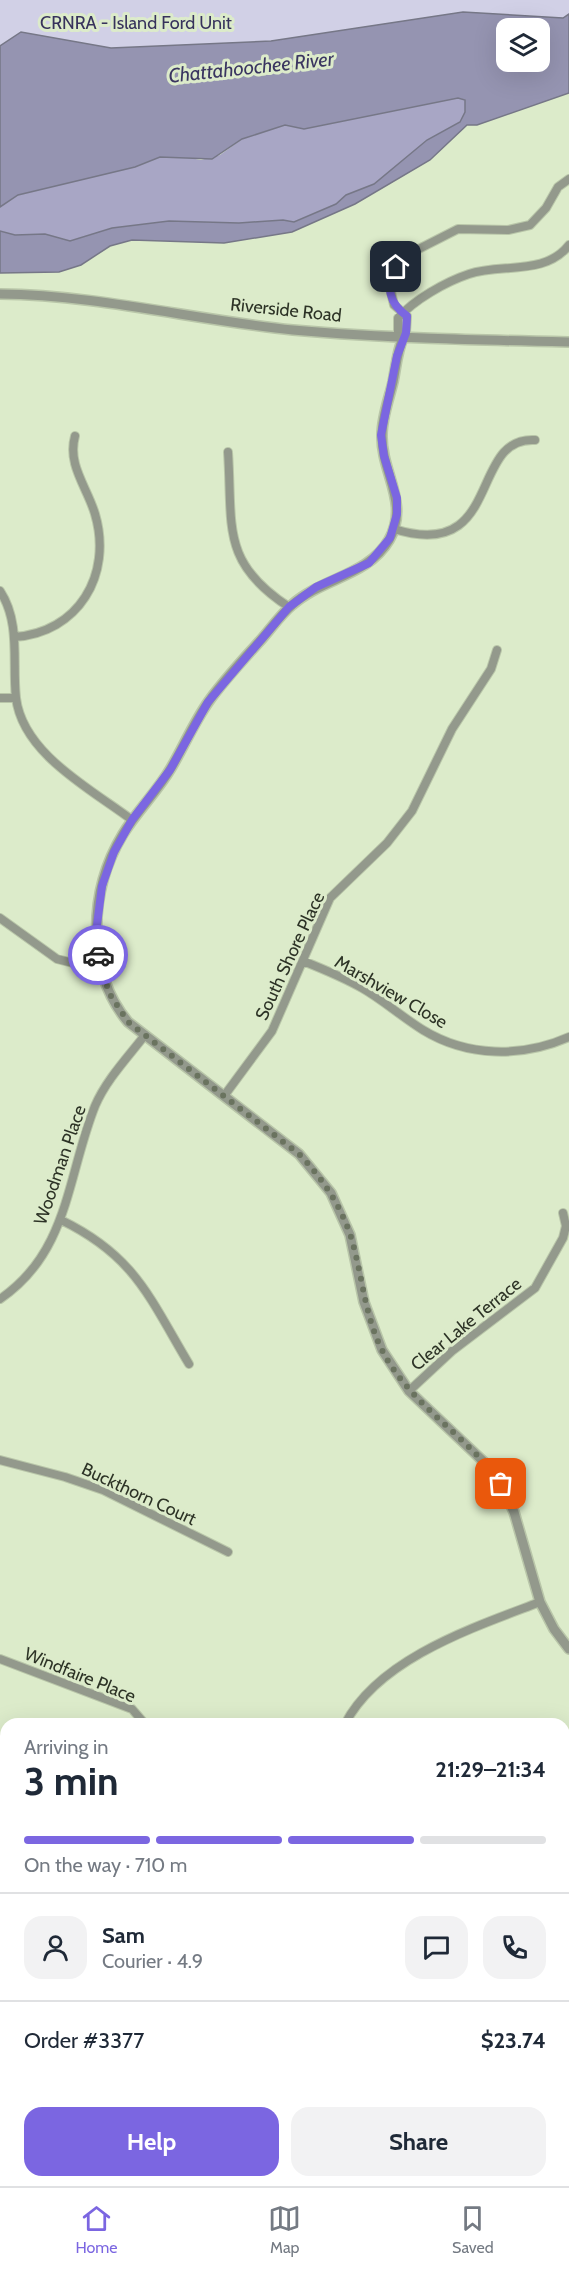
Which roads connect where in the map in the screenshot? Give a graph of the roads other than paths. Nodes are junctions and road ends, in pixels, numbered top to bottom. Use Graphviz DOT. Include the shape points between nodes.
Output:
graph roads {
  1 [pos="569,178"];
  2 [pos="569,245"];
  3 [pos="0,294"];
  4 [pos="402,313"];
  5 [pos="403,338"];
  6 [pos="569,342"];
  7 [pos="75,436"];
  8 [pos="535,440"];
  9 [pos="228,452"];
  10 [pos="394,529"];
  11 [pos="0,591"];
  12 [pos="289,607"];
  13 [pos="14,637"];
  14 [pos="497,650"];
  15 [pos="0,698"];
  16 [pos="16,698"];
  17 [pos="132,820"];
  18 [pos="0,918"];
  19 [pos="303,961"];
  20 [pos="100,965"];
  21 [pos="145,1035"];
  22 [pos="569,1037"];
  23 [pos="224,1096"];
  24 [pos="563,1213"];
  25 [pos="61,1220"];
  26 [pos="0,1299"];
  27 [pos="189,1364"];
  28 [pos="409,1391"];
  29 [pos="0,1460"];
  30 [pos="228,1552"];
  31 [pos="540,1602"];
  32 [pos="569,1650"];
  33 [pos="0,1659"];
  34 [pos="140,1718"];
  35 [pos="349,1718"];
  1 -- 4 [label="street" via="530,225 508,230 458,229 403,257 390,283 390,297"];
  2 -- 4 [label="street" via="562,255 538,264 469,274"];
  3 -- 5 [label="street, Riverside Road" via="55,297 291,330"];
  4 -- 5 [label="street" via="407,316"];
  5 -- 6 [label="street, Riverside Road"];
  5 -- 10 [label="street" via="381,435 397,498"];
  7 -- 13 [label="street" via="72,460 95,514 98,531 99,554 93,579 82,603 64,622 41,633"];
  8 -- 10 [label="street" via="518,442 502,453 477,506 458,526 426,536"];
  9 -- 12 [label="street" via="233,538 238,556 254,579"];
  10 -- 12 [label="street" via="384,548 369,563 316,587"];
  11 -- 13 [label="street" via="9,609"];
  12 -- 17 [label="street" via="208,702 170,770"];
  13 -- 16 [label="street"];
  14 -- 19 [label="street, South Shore Place" via="491,669 452,729 412,811 387,843 330,898"];
  15 -- 16 [label="street"];
  16 -- 17 [label="street" via="24,726 40,749"];
  17 -- 20 [label="street" via="114,852 102,886 96,933"];
  18 -- 20 [label="street" via="57,959"];
  19 -- 22 [label="street, Marshview Close" via="361,987 423,1030 464,1048 525,1050"];
  19 -- 23 [label="street, South Shore Place" via="272,1031"];
  20 -- 21 [label="street" via="116,1007"];
  21 -- 23 [label="street"];
  21 -- 25 [label="street, Woodman Place" via="95,1106"];
  23 -- 28 [label="street" via="299,1154 331,1193 350,1236 374,1332"];
  24 -- 28 [label="street, Clear Lake Terrace" via="563,1238 535,1288 452,1351"];
  25 -- 26 [label="street, Woodman Place" via="26,1278"];
  25 -- 27 [label="street" via="98,1239 126,1264"];
  28 -- 31 [label="street" via="484,1462 501,1484 514,1512"];
  29 -- 30 [label="street, Buckthorn Court" via="103,1490"];
  31 -- 32 [label="street"];
  31 -- 35 [label="street" via="466,1632 389,1673 364,1695"];
  33 -- 34 [label="street, Windfaire Place" via="132,1709"];
}
